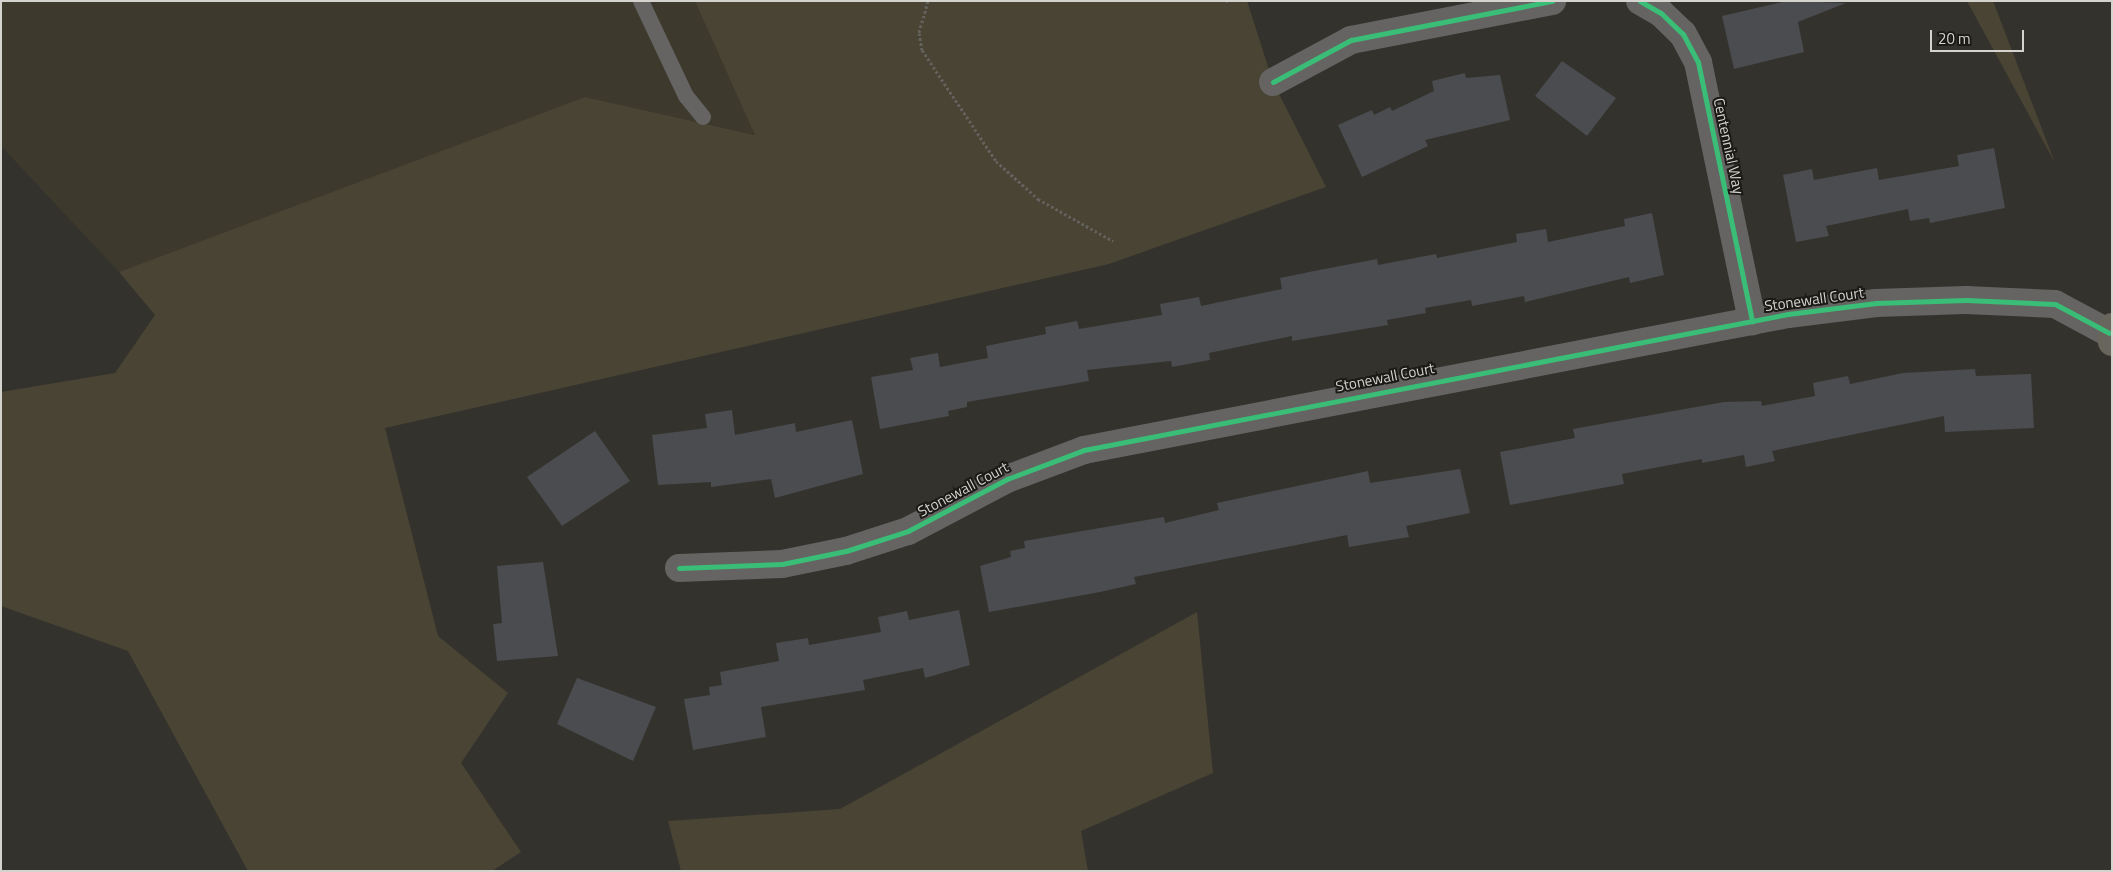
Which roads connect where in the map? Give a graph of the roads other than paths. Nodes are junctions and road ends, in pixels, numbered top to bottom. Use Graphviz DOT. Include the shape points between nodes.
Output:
graph roads {
  1 [pos="641,1"];
  2 [pos="1552,1"];
  3 [pos="1640,1"];
  4 [pos="1273,82"];
  5 [pos="703,117"];
  6 [pos="1752,321"];
  7 [pos="2111,334"];
  8 [pos="679,568"];
  1 -- 5 [label="lane" via="686,96"];
  2 -- 4 [label="street" via="1351,40"];
  3 -- 6 [label="street, Centennial Way" via="1661,12 1683,34 1698,62"];
  6 -- 7 [label="street, Stonewall Court" via="1876,303 1966,300 2055,304"];
  6 -- 8 [label="street, Stonewall Court" via="1084,450 1007,479 908,531 846,551 782,564"];
}
